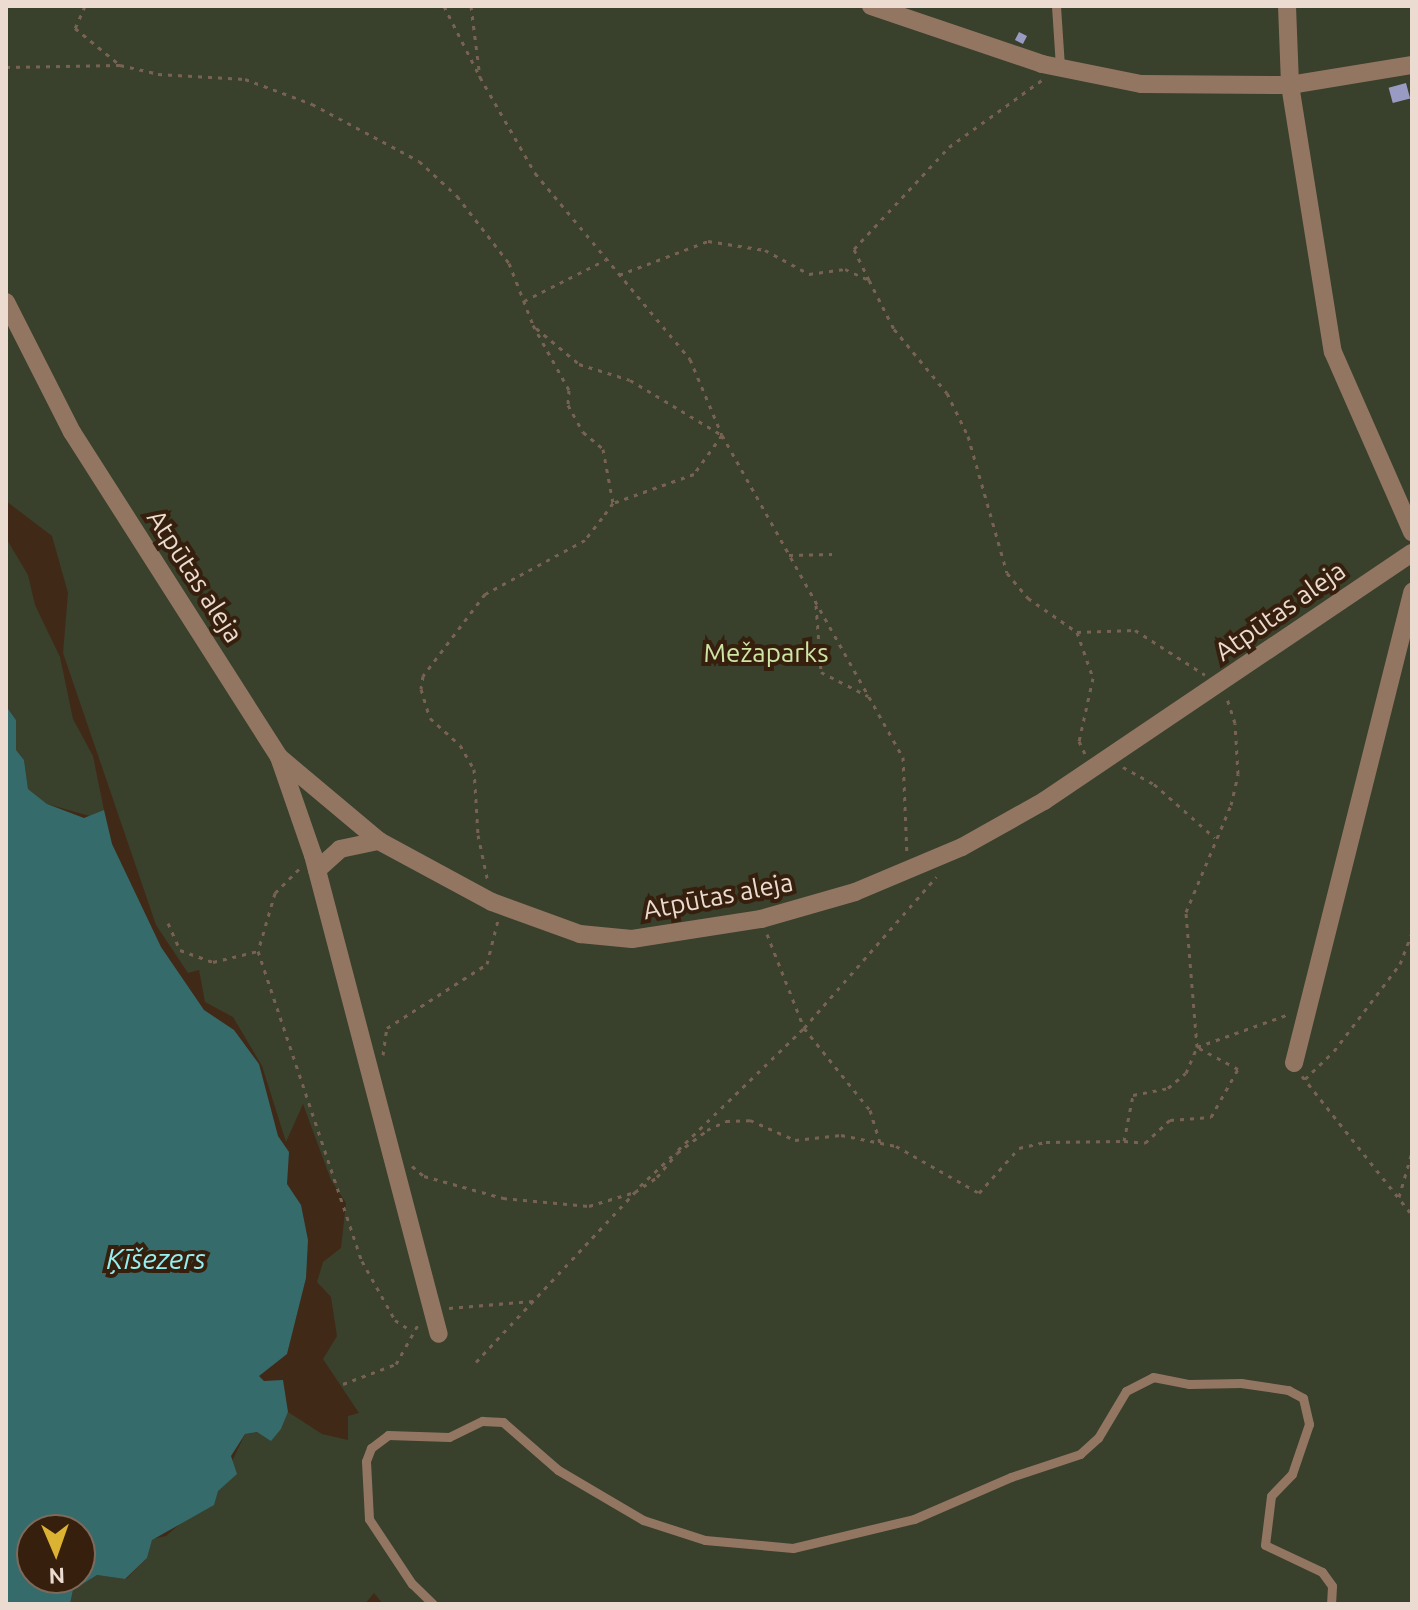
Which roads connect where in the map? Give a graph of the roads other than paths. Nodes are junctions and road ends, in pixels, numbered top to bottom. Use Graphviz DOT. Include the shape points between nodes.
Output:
graph roads {
  1 [pos="871,6"];
  2 [pos="1056,6"];
  3 [pos="1287,6"];
  4 [pos="1412,65"];
  5 [pos="1060,67"];
  6 [pos="1290,85"];
  7 [pos="6,302"];
  8 [pos="1412,532"];
  9 [pos="1412,553"];
  10 [pos="1412,592"];
  11 [pos="279,757"];
  12 [pos="379,841"];
  13 [pos="315,862"];
  14 [pos="1294,1063"];
  15 [pos="439,1334"];
  16 [pos="433,1604"];
  17 [pos="1331,1604"];
  1 -- 5 [label="street" via="968,42"];
  2 -- 5 [label="lane"];
  3 -- 6 [label="street"];
  4 -- 6 [label="street"];
  5 -- 6 [label="street" via="1141,84"];
  6 -- 8 [label="street" via="1333,352"];
  7 -- 11 [label="street, Atpūtas aleja" via="72,432"];
  9 -- 12 [label="street, Atpūtas aleja" via="1108,759 962,847 908,871 761,919 632,939 580,934 492,902"];
  10 -- 14 [label="street"];
  11 -- 12 [label="street, Atpūtas aleja"];
  11 -- 13 [label="street"];
  12 -- 13 [label="street" via="340,849"];
  13 -- 15 [label="street"];
  16 -- 17 [label="lane" via="377,1536 366,1509 366,1461 371,1448 388,1435 449,1437 482,1421 503,1422 558,1470 643,1520 705,1540 793,1548 929,1514 1011,1477 1080,1454 1098,1438 1126,1391 1153,1377 1189,1384 1241,1383 1288,1390 1303,1398 1310,1414 1307,1432 1292,1474 1271,1496 1265,1545 1270,1552 1317,1567 1331,1582"];
}
